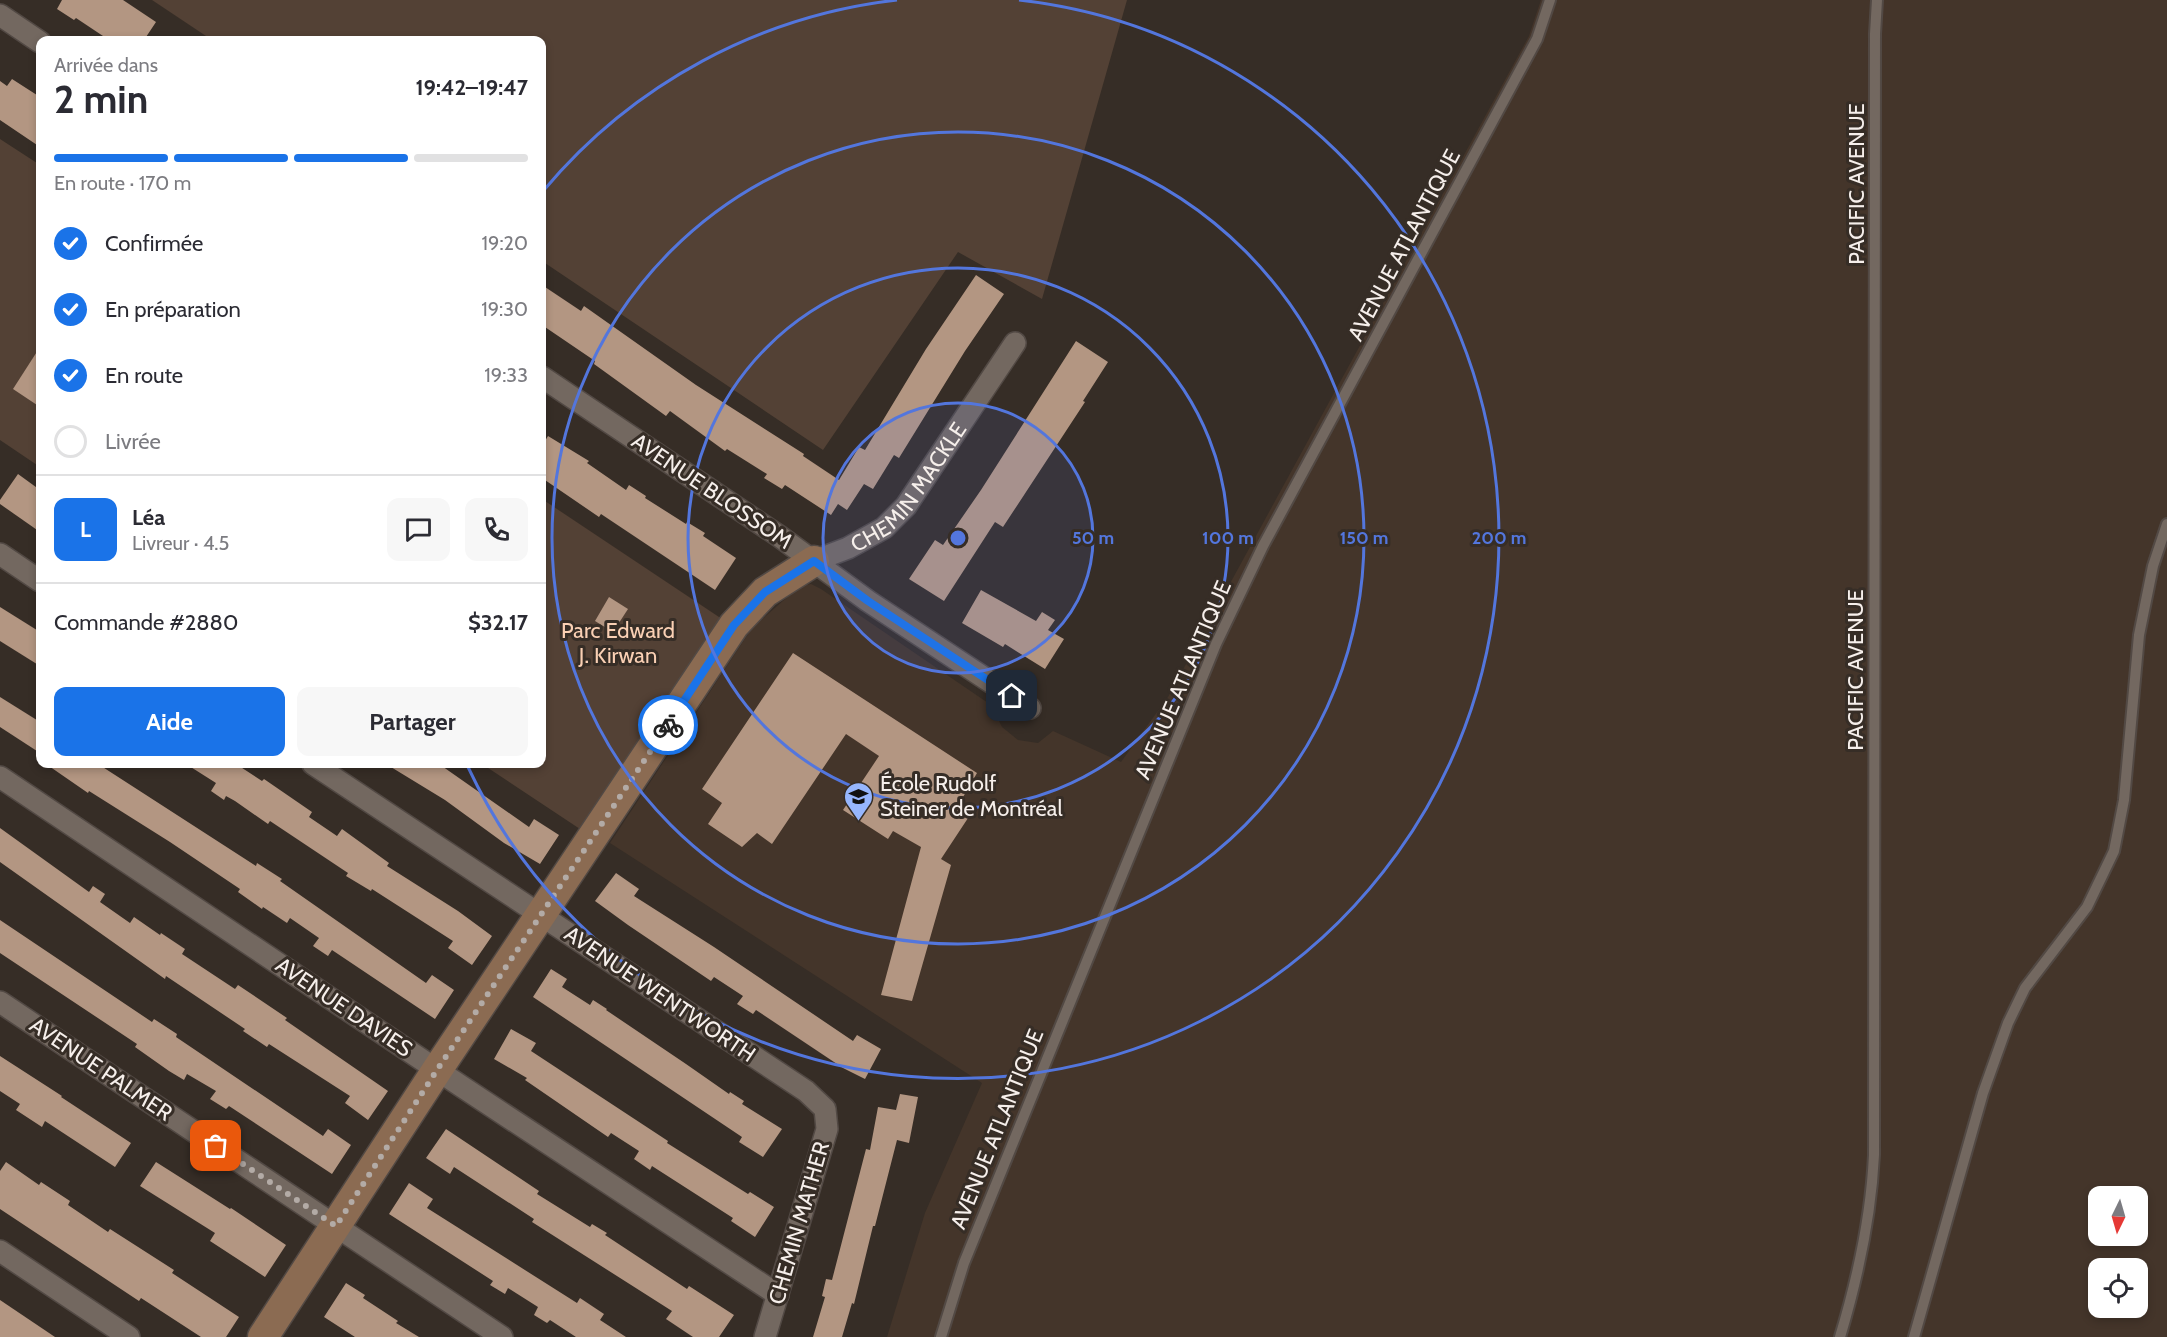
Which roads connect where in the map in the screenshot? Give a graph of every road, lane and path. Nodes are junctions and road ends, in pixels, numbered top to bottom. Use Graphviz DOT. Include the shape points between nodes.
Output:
graph roads {
  1 [pos="1550,0"];
  2 [pos="1877,0"];
  3 [pos="0,15"];
  4 [pos="36,39"];
  5 [pos="1015,343"];
  6 [pos="546,380"];
  7 [pos="2167,524"];
  8 [pos="0,554"];
  9 [pos="814,561"];
  10 [pos="36,578"];
  11 [pos="1030,708"];
  12 [pos="319,768"];
  13 [pos="0,777"];
  14 [pos="542,916"];
  15 [pos="0,1002"];
  16 [pos="437,1070"];
  17 [pos="825,1109"];
  18 [pos="336,1226"];
  19 [pos="0,1251"];
  20 [pos="778,1295"];
  21 [pos="129,1337"];
  22 [pos="263,1337"];
  23 [pos="502,1337"];
  24 [pos="765,1337"];
  25 [pos="941,1337"];
  26 [pos="1840,1337"];
  27 [pos="1914,1337"];
  1 -- 25 [label="lane, AVENUE ATLANTIQUE" via="1537,39 1263,546 1216,644 968,1253"];
  2 -- 26 [label="lane, PACIFIC AVENUE" via="1874,1155 1869,1221"];
  3 -- 4 [label="street"];
  5 -- 9 [label="street, CHEMIN MACKLE" via="906,506 884,528"];
  6 -- 9 [label="street, AVENUE BLOSSOM"];
  7 -- 27 [label="lane" via="2153,566 2139,635 2124,800 2114,851 2087,907 2029,981 2008,1023 1983,1092"];
  8 -- 10 [label="street"];
  9 -- 11 [label="street, AVENUE BLOSSOM"];
  9 -- 14 [label="street, CHEMIN MACKLE" via="765,592 734,625"];
  12 -- 14 [label="street, AVENUE WENTWORTH"];
  13 -- 16 [label="street, AVENUE DAVIES"];
  14 -- 16 [label="street, CHEMIN MACKLE"];
  14 -- 17 [label="street, AVENUE WENTWORTH" via="806,1091"];
  15 -- 18 [label="street, AVENUE PALMER"];
  16 -- 18 [label="street, CHEMIN MACKLE"];
  16 -- 20 [label="street, AVENUE DAVIES"];
  17 -- 20 [label="street, CHEMIN MATHER" via="827,1129"];
  18 -- 22 [label="street, CHEMIN MACKLE"];
  18 -- 23 [label="street, AVENUE PALMER"];
  19 -- 21 [label="street"];
  20 -- 24 [label="street, CHEMIN MATHER"];
}
